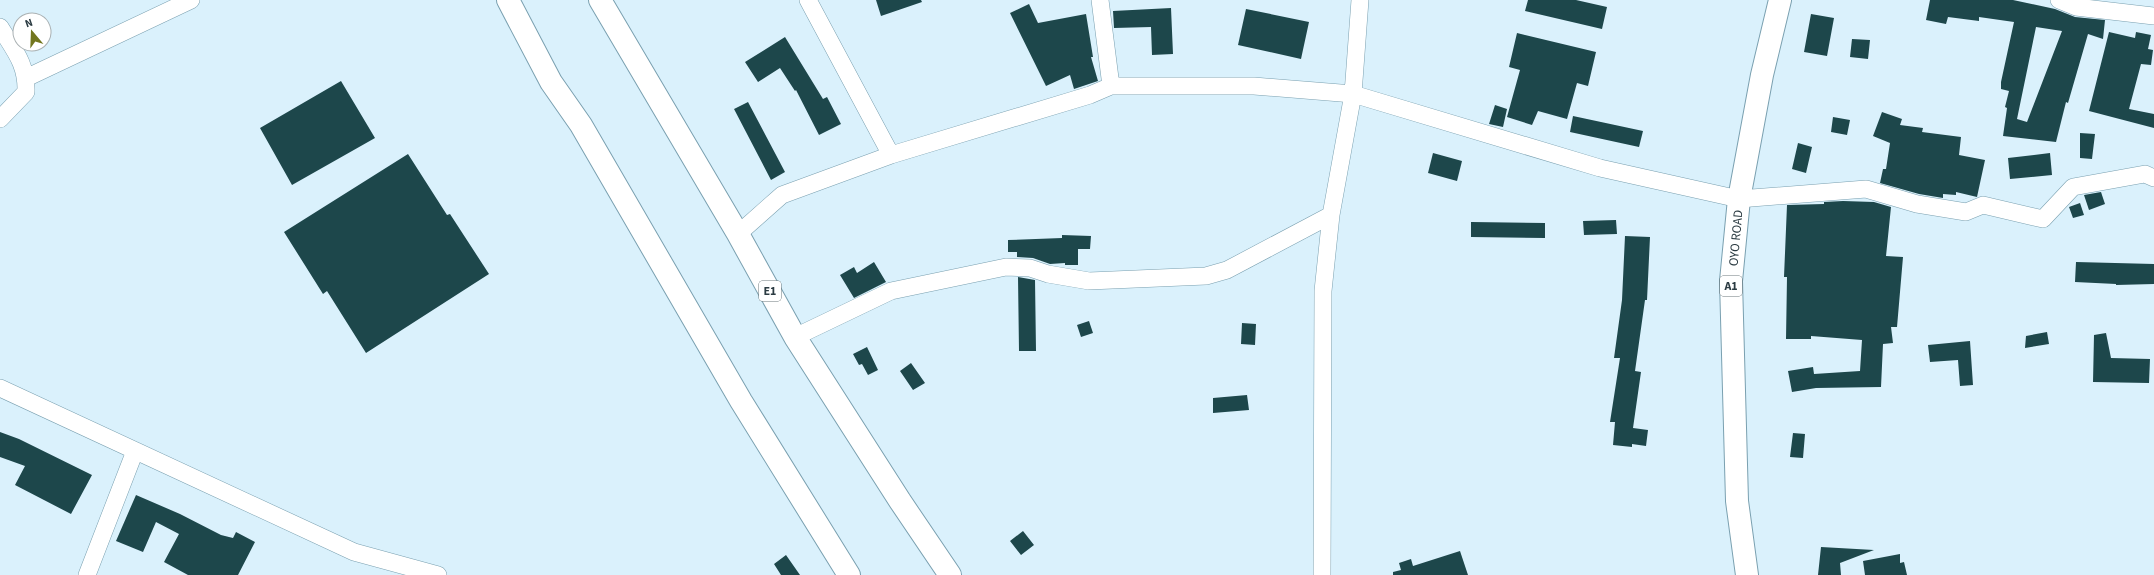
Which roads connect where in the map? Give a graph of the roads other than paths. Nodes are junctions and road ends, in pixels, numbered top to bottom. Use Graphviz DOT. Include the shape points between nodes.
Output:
graph roads {
  1 [pos="191,0"];
  2 [pos="508,0"];
  3 [pos="600,0"];
  4 [pos="808,0"];
  5 [pos="1100,0"];
  6 [pos="1360,0"];
  7 [pos="1780,0"];
  8 [pos="2059,0"];
  9 [pos="2154,16"];
  10 [pos="0,27"];
  11 [pos="26,78"];
  12 [pos="1111,86"];
  13 [pos="1353,94"];
  14 [pos="0,119"];
  15 [pos="890,155"];
  16 [pos="2154,178"];
  17 [pos="1739,199"];
  18 [pos="1331,215"];
  19 [pos="738,234"];
  20 [pos="795,337"];
  21 [pos="0,388"];
  22 [pos="135,451"];
  23 [pos="434,574"];
  24 [pos="87,575"];
  25 [pos="849,575"];
  26 [pos="950,575"];
  27 [pos="1322,575"];
  28 [pos="1747,575"];
  1 -- 11 [label="street"];
  2 -- 25 [label="highway" via="551,82 581,126 741,401"];
  3 -- 19 [label="highway, E1"];
  4 -- 15 [label="street"];
  5 -- 12 [label="street"];
  6 -- 13 [label="street"];
  7 -- 17 [label="highway, OYO ROAD / A1" via="1762,75"];
  8 -- 9 [label="street" via="2076,7"];
  10 -- 11 [label="street" via="24,68"];
  11 -- 14 [label="street" via="26,92"];
  12 -- 13 [label="street" via="1254,86"];
  12 -- 15 [label="street"];
  13 -- 17 [label="street" via="1600,168"];
  13 -- 18 [label="street"];
  15 -- 19 [label="street" via="782,195"];
  16 -- 17 [label="street" via="2145,174 2073,187 2043,219 1983,205 1966,212 1917,204 1866,189"];
  17 -- 28 [label="highway, OYO ROAD / A1" via="1731,281 1737,501"];
  18 -- 20 [label="street" via="1227,270 1206,276 1089,281 1030,268 1006,267 891,291"];
  18 -- 27 [label="street" via="1323,291"];
  19 -- 20 [label="highway, E1"];
  20 -- 26 [label="highway, E1"];
  21 -- 22 [label="street"];
  22 -- 23 [label="street" via="354,552"];
  22 -- 24 [label="street"];
}
